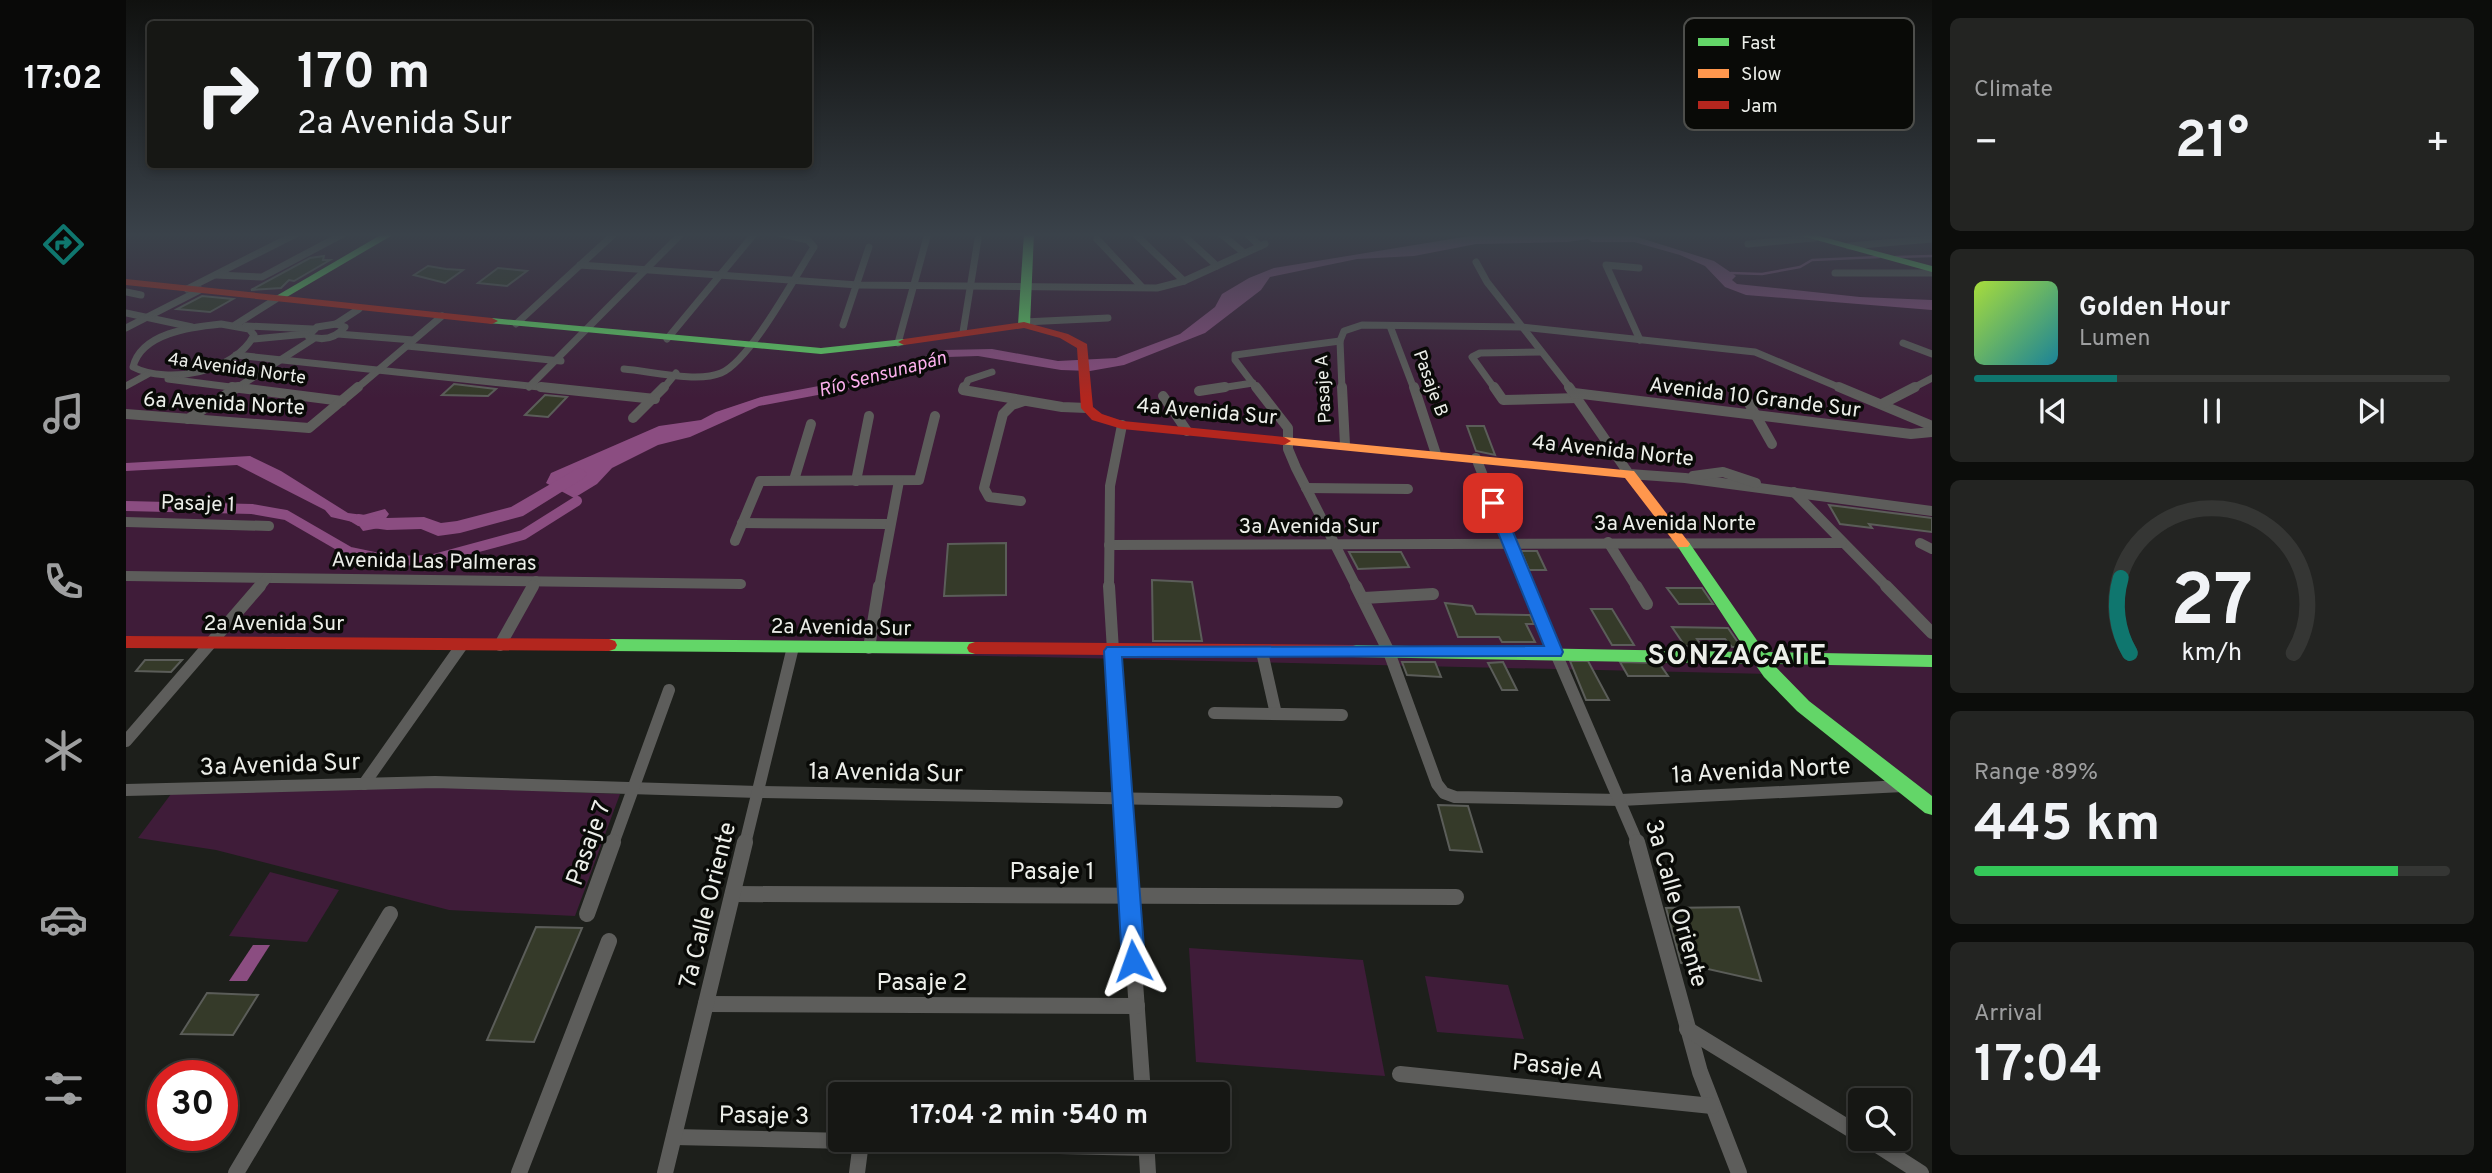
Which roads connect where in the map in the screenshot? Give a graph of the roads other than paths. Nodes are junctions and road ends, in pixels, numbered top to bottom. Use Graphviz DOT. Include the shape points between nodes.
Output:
graph roads {
  1 [pos="1026,287"];
  2 [pos="182,288"];
  3 [pos="296,288"];
  4 [pos="555,288"];
  5 [pos="630,288"];
  6 [pos="709,288"];
  7 [pos="788,288"];
  8 [pos="857,288"];
  9 [pos="914,288"];
  10 [pos="972,288"];
  11 [pos="1491,288"];
  12 [pos="1616,288"];
  13 [pos="194,289"];
  14 [pos="126,292"];
  15 [pos="141,295"];
  16 [pos="276,299"];
  17 [pos="359,309"];
  18 [pos="126,313"];
  19 [pos="442,316"];
  20 [pos="146,317"];
  21 [pos="1108,318"];
  22 [pos="1024,323"];
  23 [pos="336,324"];
  24 [pos="516,324"];
  25 [pos="238,325"];
  26 [pos="843,325"];
  27 [pos="1522,327"];
  28 [pos="126,328"];
  29 [pos="195,328"];
  30 [pos="1392,330"];
  31 [pos="586,331"];
  32 [pos="963,332"];
  33 [pos="311,334"];
  34 [pos="338,334"];
  35 [pos="253,339"];
  36 [pos="667,339"];
  37 [pos="1640,340"];
  38 [pos="1340,341"];
  39 [pos="410,343"];
  40 [pos="898,343"];
  41 [pos="1903,343"];
  42 [pos="749,346"];
  43 [pos="1541,352"];
  44 [pos="1932,354"];
  45 [pos="236,355"];
  46 [pos="131,356"];
  47 [pos="280,360"];
  48 [pos="561,361"];
  49 [pos="624,369"];
  50 [pos="376,371"];
  51 [pos="126,372"];
  52 [pos="992,372"];
  53 [pos="676,373"];
  54 [pos="148,374"];
  55 [pos="1932,378"];
  56 [pos="1253,383"];
  57 [pos="126,386"];
  58 [pos="529,387"];
  59 [pos="237,388"];
  60 [pos="1199,391"];
  61 [pos="1742,391"];
  62 [pos="1163,396"];
  63 [pos="1576,396"];
  64 [pos="655,399"];
  65 [pos="1026,400"];
  66 [pos="342,401"];
  67 [pos="1882,404"];
  68 [pos="1087,408"];
  69 [pos="126,414"];
  70 [pos="935,415"];
  71 [pos="869,416"];
  72 [pos="1756,416"];
  73 [pos="633,418"];
  74 [pos="188,419"];
  75 [pos="811,424"];
  76 [pos="1122,425"];
  77 [pos="1932,429"];
  78 [pos="1187,431"];
  79 [pos="1288,439"];
  80 [pos="1772,444"];
  81 [pos="1345,445"];
  82 [pos="1436,454"];
  83 [pos="1476,458"];
  84 [pos="1629,474"];
  85 [pos="794,480"];
  86 [pos="856,481"];
  87 [pos="899,481"];
  88 [pos="1306,488"];
  89 [pos="1408,489"];
  90 [pos="1794,492"];
  91 [pos="1021,501"];
  92 [pos="1932,511"];
  93 [pos="126,522"];
  94 [pos="742,523"];
  95 [pos="889,524"];
  96 [pos="269,526"];
  97 [pos="735,541"];
  98 [pos="1681,541"];
  99 [pos="1608,542"];
  100 [pos="1842,543"];
  101 [pos="1920,543"];
  102 [pos="1509,544"];
  103 [pos="1108,545"];
  104 [pos="1336,546"];
  105 [pos="1932,549"];
  106 [pos="126,576"];
  107 [pos="267,578"];
  108 [pos="536,581"];
  109 [pos="741,584"];
  110 [pos="1433,594"];
  111 [pos="1364,598"];
  112 [pos="1647,604"];
  113 [pos="1932,634"];
  114 [pos="126,642"];
  115 [pos="208,643"];
  116 [pos="462,645"];
  117 [pos="500,645"];
  118 [pos="793,647"];
  119 [pos="869,648"];
  120 [pos="1113,651"];
  121 [pos="1262,652"];
  122 [pos="1389,652"];
  123 [pos="1555,652"];
  124 [pos="1760,659"];
  125 [pos="1932,661"];
  126 [pos="669,690"];
  127 [pos="1214,713"];
  128 [pos="1276,714"];
  129 [pos="1342,715"];
  130 [pos="131,728"];
  131 [pos="126,741"];
  132 [pos="435,782"];
  133 [pos="364,784"];
  134 [pos="633,788"];
  135 [pos="126,790"];
  136 [pos="1909,790"];
  137 [pos="758,792"];
  138 [pos="1932,793"];
  139 [pos="1121,799"];
  140 [pos="1621,800"];
  141 [pos="1337,803"];
  142 [pos="1932,807"];
  143 [pos="733,894"];
  144 [pos="1129,894"];
  145 [pos="1456,897"];
  146 [pos="390,914"];
  147 [pos="587,914"];
  148 [pos="609,941"];
  149 [pos="706,1004"];
  150 [pos="1137,1006"];
  151 [pos="1687,1029"];
  152 [pos="1400,1074"];
  153 [pos="1142,1082"];
  154 [pos="1712,1106"];
  155 [pos="1848,1128"];
  156 [pos="674,1138"];
  157 [pos="828,1141"];
  158 [pos="1887,1151"];
  159 [pos="860,1152"];
  160 [pos="1147,1152"];
  161 [pos="236,1173"];
  162 [pos="519,1173"];
  163 [pos="665,1173"];
  164 [pos="857,1173"];
  165 [pos="1148,1173"];
  166 [pos="1739,1173"];
  167 [pos="1921,1173"];
  1 -- 22 [label="main road"];
  2 -- 13 [label="main road"];
  3 -- 16 [label="main road"];
  4 -- 24 [label="street"];
  5 -- 31 [label="street"];
  6 -- 36 [label="street"];
  7 -- 42 [label="street"];
  8 -- 26 [label="street"];
  9 -- 40 [label="street"];
  10 -- 32 [label="street"];
  11 -- 27 [label="street"];
  12 -- 37 [label="street"];
  13 -- 16 [label="main road"];
  13 -- 20 [label="street"];
  14 -- 15 [label="street"];
  16 -- 17 [label="main road"];
  16 -- 25 [label="street"];
  17 -- 19 [label="main road"];
  17 -- 23 [label="street"];
  18 -- 20 [label="street"];
  19 -- 24 [label="main road"];
  19 -- 39 [label="street"];
  20 -- 28 [label="street"];
  20 -- 29 [label="street"];
  21 -- 22 [label="street"];
  22 -- 32 [label="main road"];
  22 -- 68 [label="main road" via="1083,346"];
  23 -- 33 [label="street"];
  23 -- 34 [label="street" via="345,327"];
  24 -- 31 [label="main road"];
  25 -- 29 [label="street"];
  25 -- 33 [label="street"];
  25 -- 35 [label="street" via="251,331"];
  27 -- 30 [label="street"];
  27 -- 37 [label="street"];
  27 -- 43 [label="street"];
  29 -- 46 [label="street" via="156,341"];
  30 -- 38 [label="street, Pasaje A" via="1362,325 1344,331"];
  30 -- 82 [label="street, Pasaje B"];
  31 -- 36 [label="main road"];
  31 -- 48 [label="street"];
  32 -- 40 [label="main road"];
  33 -- 34 [label="street"];
  33 -- 35 [label="street"];
  33 -- 47 [label="street"];
  34 -- 39 [label="street"];
  35 -- 45 [label="street"];
  36 -- 42 [label="main road"];
  37 -- 67 [label="street" via="1766,355"];
  38 -- 56 [label="street" via="1235,355"];
  38 -- 81 [label="street, Pasaje A"];
  39 -- 48 [label="street"];
  39 -- 50 [label="street"];
  40 -- 42 [label="main road" via="835,351"];
  41 -- 44 [label="street"];
  42 -- 53 [label="street" via="723,373"];
  43 -- 63 [label="street"];
  43 -- 63 [label="street, Avenida 10 Grande Sur" via="1472,357 1503,400"];
  45 -- 47 [label="street"];
  45 -- 54 [label="street" via="187,372"];
  46 -- 54 [label="street" via="133,367"];
  47 -- 50 [label="street"];
  47 -- 59 [label="street"];
  48 -- 58 [label="street"];
  49 -- 53 [label="street"];
  50 -- 58 [label="street"];
  50 -- 66 [label="street"];
  51 -- 54 [label="street, 4a Avenida Norte"];
  52 -- 65 [label="street" via="968,380 963,390"];
  53 -- 64 [label="street"];
  54 -- 57 [label="street"];
  54 -- 59 [label="street, 4a Avenida Norte"];
  55 -- 67 [label="street"];
  56 -- 60 [label="street"];
  56 -- 79 [label="street" via="1287,428"];
  58 -- 64 [label="street"];
  59 -- 66 [label="street, 4a Avenida Norte"];
  59 -- 74 [label="street"];
  61 -- 72 [label="street"];
  62 -- 78 [label="street"];
  63 -- 72 [label="street, Avenida 10 Grande Sur"];
  63 -- 84 [label="street"];
  64 -- 73 [label="street"];
  65 -- 68 [label="street"];
  65 -- 91 [label="street" via="1003,414 984,488 989,497"];
  66 -- 74 [label="street, 6a Avenida Norte" via="319,422 302,429"];
  67 -- 77 [label="street"];
  68 -- 76 [label="main road, 4a Avenida Sur" via="1097,417"];
  69 -- 74 [label="street, 6a Avenida Norte"];
  70 -- 87 [label="street" via="922,476"];
  71 -- 86 [label="street"];
  72 -- 77 [label="street, Avenida 10 Grande Sur" via="1911,434"];
  72 -- 80 [label="street"];
  75 -- 85 [label="street"];
  76 -- 78 [label="main road, 4a Avenida Sur"];
  76 -- 103 [label="street" via="1111,481"];
  78 -- 79 [label="main road, 4a Avenida Sur"];
  79 -- 81 [label="main road, 4a Avenida Norte"];
  79 -- 88 [label="street"];
  81 -- 82 [label="main road, 4a Avenida Norte"];
  82 -- 83 [label="main road, 4a Avenida Norte"];
  83 -- 84 [label="main road, 4a Avenida Norte"];
  83 -- 102 [label="street, 3a Calle Oriente"];
  84 -- 90 [label="street, 4a Avenida Norte"];
  84 -- 98 [label="main road"];
  85 -- 86 [label="street"];
  85 -- 94 [label="street" via="760,481"];
  86 -- 87 [label="street"];
  87 -- 95 [label="street"];
  88 -- 89 [label="street"];
  88 -- 104 [label="street"];
  90 -- 92 [label="street, 4a Avenida Norte"];
  90 -- 100 [label="street"];
  93 -- 96 [label="street, Pasaje 1"];
  94 -- 95 [label="street"];
  94 -- 97 [label="street"];
  95 -- 119 [label="street"];
  98 -- 99 [label="street, 3a Avenida Norte"];
  98 -- 100 [label="street, 3a Avenida Norte"];
  98 -- 124 [label="main road"];
  99 -- 102 [label="street, 3a Avenida Norte"];
  99 -- 112 [label="street"];
  100 -- 113 [label="street"];
  101 -- 105 [label="street"];
  102 -- 104 [label="street, 3a Avenida Sur"];
  102 -- 123 [label="street, 3a Calle Oriente"];
  103 -- 104 [label="street, 3a Avenida Sur"];
  103 -- 120 [label="street"];
  104 -- 111 [label="street"];
  106 -- 107 [label="street, Avenida Las Palmeras"];
  107 -- 108 [label="street, Avenida Las Palmeras"];
  107 -- 115 [label="street"];
  108 -- 109 [label="street, Avenida Las Palmeras"];
  108 -- 117 [label="street"];
  110 -- 111 [label="street"];
  111 -- 122 [label="street"];
  114 -- 115 [label="main road, 2a Avenida Sur"];
  115 -- 116 [label="main road, 2a Avenida Sur"];
  115 -- 130 [label="street"];
  116 -- 117 [label="main road, 2a Avenida Sur"];
  116 -- 133 [label="street"];
  117 -- 118 [label="main road, 2a Avenida Sur"];
  118 -- 119 [label="main road, 2a Avenida Sur"];
  118 -- 137 [label="street, 7a Calle Oriente"];
  119 -- 120 [label="main road, 2a Avenida Sur"];
  120 -- 121 [label="main road, 2a Avenida Sur"];
  120 -- 139 [label="street"];
  121 -- 122 [label="main road, 2a Avenida Sur"];
  121 -- 128 [label="street"];
  122 -- 123 [label="main road, 2a Avenida Sur"];
  122 -- 140 [label="street" via="1444,793 1455,797"];
  123 -- 124 [label="main road, 2a Avenida Sur"];
  123 -- 140 [label="street, 3a Calle Oriente"];
  124 -- 125 [label="main road, 2a Avenida Sur"];
  124 -- 136 [label="main road" via="1803,706"];
  126 -- 134 [label="street, Pasaje 7"];
  127 -- 128 [label="street"];
  128 -- 129 [label="street"];
  130 -- 131 [label="street"];
  132 -- 133 [label="street, 3a Avenida Sur"];
  132 -- 134 [label="street, 1a Avenida Sur"];
  133 -- 135 [label="street, 3a Avenida Sur"];
  134 -- 137 [label="street, 1a Avenida Sur"];
  134 -- 147 [label="street, Pasaje 7"];
  136 -- 138 [label="street, 1a Avenida Norte"];
  136 -- 140 [label="street, 1a Avenida Norte"];
  136 -- 142 [label="main road"];
  137 -- 139 [label="street, 1a Avenida Sur"];
  137 -- 143 [label="street, 7a Calle Oriente"];
  139 -- 141 [label="street, 1a Avenida Sur"];
  139 -- 144 [label="street"];
  140 -- 151 [label="street, 3a Calle Oriente" via="1646,866"];
  143 -- 144 [label="street, Pasaje 1"];
  143 -- 149 [label="street, 7a Calle Oriente"];
  144 -- 145 [label="street, Pasaje 1"];
  144 -- 150 [label="street"];
  146 -- 161 [label="street"];
  148 -- 162 [label="street"];
  149 -- 150 [label="street, Pasaje 2"];
  149 -- 156 [label="street, 7a Calle Oriente"];
  150 -- 153 [label="street"];
  151 -- 154 [label="street, 3a Calle Oriente"];
  151 -- 155 [label="street"];
  152 -- 154 [label="street, Pasaje A"];
  154 -- 166 [label="street, 3a Calle Oriente"];
  156 -- 157 [label="street, Pasaje 3"];
  156 -- 163 [label="street, 7a Calle Oriente"];
  158 -- 167 [label="street"];
  159 -- 164 [label="street"];
  160 -- 165 [label="street"];
}
